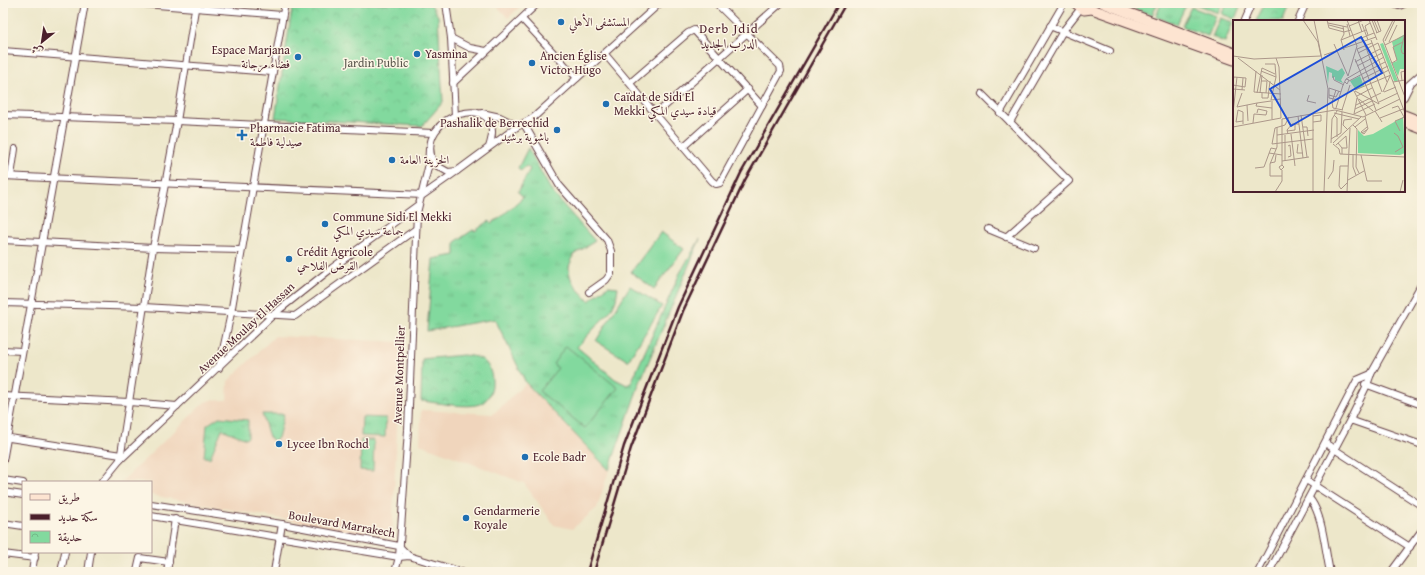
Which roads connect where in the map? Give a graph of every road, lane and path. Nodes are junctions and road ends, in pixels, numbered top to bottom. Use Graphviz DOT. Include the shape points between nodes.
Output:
graph roads {
  1 [pos="85,3"];
  2 [pos="132,3"];
  3 [pos="285,3"];
  4 [pos="441,3"];
  5 [pos="446,3"];
  6 [pos="538,3"];
  7 [pos="660,3"];
  8 [pos="716,3"];
  9 [pos="781,3"];
  10 [pos="1064,3"];
  11 [pos="1103,3"];
  12 [pos="1252,3"];
  13 [pos="1306,3"];
  14 [pos="1392,3"];
  15 [pos="1406,3"];
  16 [pos="195,5"];
  17 [pos="1078,5"];
  18 [pos="1093,6"];
  19 [pos="446,13"];
  20 [pos="282,15"];
  21 [pos="522,19"];
  22 [pos="1244,20"];
  23 [pos="1298,20"];
  24 [pos="1050,26"];
  25 [pos="1063,31"];
  26 [pos="747,34"];
  27 [pos="451,38"];
  28 [pos="3,51"];
  29 [pos="486,51"];
  30 [pos="1110,51"];
  31 [pos="1233,52"];
  32 [pos="604,53"];
  33 [pos="75,57"];
  34 [pos="719,58"];
  35 [pos="186,66"];
  36 [pos="272,72"];
  37 [pos="1422,73"];
  38 [pos="577,78"];
  39 [pos="453,82"];
  40 [pos="1412,82"];
  41 [pos="630,83"];
  42 [pos="1405,88"];
  43 [pos="748,89"];
  44 [pos="982,94"];
  45 [pos="1405,95"];
  46 [pos="762,106"];
  47 [pos="480,113"];
  48 [pos="1000,113"];
  49 [pos="656,114"];
  50 [pos="3,115"];
  51 [pos="1405,115"];
  52 [pos="456,116"];
  53 [pos="65,117"];
  54 [pos="177,120"];
  55 [pos="1010,122"];
  56 [pos="1405,122"];
  57 [pos="1422,122"];
  58 [pos="263,125"];
  59 [pos="521,125"];
  60 [pos="1422,129"];
  61 [pos="433,133"];
  62 [pos="489,147"];
  63 [pos="683,147"];
  64 [pos="15,149"];
  65 [pos="429,149"];
  66 [pos="457,171"];
  67 [pos="3,176"];
  68 [pos="11,176"];
  69 [pos="54,178"];
  70 [pos="165,185"];
  71 [pos="252,188"];
  72 [pos="423,195"];
  73 [pos="418,205"];
  74 [pos="416,229"];
  75 [pos="988,229"];
  76 [pos="1006,237"];
  77 [pos="3,240"];
  78 [pos="42,241"];
  79 [pos="153,248"];
  80 [pos="1034,248"];
  81 [pos="241,250"];
  82 [pos="1422,283"];
  83 [pos="589,292"];
  84 [pos="3,303"];
  85 [pos="31,304"];
  86 [pos="144,307"];
  87 [pos="231,313"];
  88 [pos="274,314"];
  89 [pos="3,350"];
  90 [pos="22,351"];
  91 [pos="219,368"];
  92 [pos="1371,374"];
  93 [pos="1358,380"];
  94 [pos="1367,385"];
  95 [pos="3,396"];
  96 [pos="14,396"];
  97 [pos="129,402"];
  98 [pos="1422,405"];
  99 [pos="177,406"];
  100 [pos="1350,420"];
  101 [pos="5,437"];
  102 [pos="1325,444"];
  103 [pos="1422,445"];
  104 [pos="1335,449"];
  105 [pos="121,457"];
  106 [pos="3,461"];
  107 [pos="3,480"];
  108 [pos="1306,480"];
  109 [pos="103,481"];
  110 [pos="22,483"];
  111 [pos="1315,486"];
  112 [pos="3,492"];
  113 [pos="22,495"];
  114 [pos="1309,498"];
  115 [pos="152,504"];
  116 [pos="1422,506"];
  117 [pos="152,516"];
  118 [pos="175,520"];
  119 [pos="3,523"];
  120 [pos="282,524"];
  121 [pos="22,526"];
  122 [pos="1422,530"];
  123 [pos="281,537"];
  124 [pos="399,546"];
  125 [pos="1410,547"];
  126 [pos="64,553"];
  127 [pos="91,553"];
  128 [pos="3,554"];
  129 [pos="35,555"];
  130 [pos="409,556"];
  131 [pos="399,557"];
  132 [pos="169,562"];
  133 [pos="137,571"];
  134 [pos="32,572"];
  135 [pos="61,572"];
  136 [pos="88,572"];
  137 [pos="167,572"];
  138 [pos="274,572"];
  139 [pos="395,572"];
  140 [pos="462,572"];
  141 [pos="1258,572"];
  142 [pos="1270,572"];
  143 [pos="1330,572"];
  144 [pos="1391,572"];
  1 -- 33 [label="street"];
  2 -- 16 [label="street"];
  3 -- 20 [label="street"];
  4 -- 19 [label="street"];
  5 -- 19 [label="street"];
  6 -- 21 [label="street"];
  7 -- 32 [label="street"];
  8 -- 26 [label="street"];
  9 -- 26 [label="street"];
  10 -- 24 [label="street"];
  11 -- 31 [label="main road"];
  12 -- 22 [label="street"];
  13 -- 23 [label="street"];
  14 -- 15 [label="street" via="1399,6"];
  16 -- 20 [label="street"];
  16 -- 35 [label="street"];
  17 -- 18 [label="main road" via="1087,10"];
  17 -- 25 [label="street"];
  18 -- 31 [label="main road"];
  19 -- 27 [label="street"];
  20 -- 36 [label="street"];
  21 -- 29 [label="street"];
  21 -- 38 [label="street"];
  24 -- 25 [label="street"];
  24 -- 48 [label="street"];
  25 -- 30 [label="street"];
  25 -- 55 [label="street"];
  26 -- 34 [label="street"];
  26 -- 46 [label="street" via="780,66 779,76"];
  27 -- 29 [label="street" via="470,48"];
  27 -- 39 [label="street"];
  28 -- 33 [label="street"];
  29 -- 39 [label="street"];
  32 -- 38 [label="street"];
  32 -- 41 [label="street"];
  33 -- 35 [label="street"];
  33 -- 53 [label="street"];
  34 -- 41 [label="street" via="697,33 691,30"];
  34 -- 43 [label="street"];
  34 -- 49 [label="street"];
  35 -- 36 [label="street"];
  35 -- 54 [label="street"];
  36 -- 58 [label="street"];
  37 -- 40 [label="street"];
  38 -- 59 [label="street" via="533,118"];
  39 -- 52 [label="street"];
  40 -- 42 [label="street"];
  40 -- 45 [label="street"];
  41 -- 49 [label="street"];
  43 -- 46 [label="street"];
  43 -- 63 [label="street"];
  44 -- 48 [label="street"];
  46 -- 63 [label="street" via="720,183 712,181"];
  47 -- 52 [label="street" via="469,112"];
  47 -- 59 [label="street"];
  47 -- 62 [label="street" via="486,116 492,125"];
  48 -- 55 [label="street"];
  49 -- 63 [label="street"];
  50 -- 53 [label="street"];
  51 -- 57 [label="main road"];
  52 -- 61 [label="street"];
  53 -- 54 [label="street"];
  53 -- 69 [label="street"];
  54 -- 58 [label="street"];
  54 -- 70 [label="street"];
  55 -- 76 [label="street" via="1069,181"];
  56 -- 60 [label="main road"];
  58 -- 61 [label="street"];
  58 -- 71 [label="street"];
  59 -- 62 [label="street"];
  59 -- 83 [label="street" via="559,185 610,246 611,274"];
  61 -- 65 [label="street"];
  62 -- 66 [label="street"];
  64 -- 68 [label="street"];
  65 -- 66 [label="street" via="434,164 448,172"];
  65 -- 72 [label="street"];
  66 -- 72 [label="street"];
  67 -- 68 [label="street"];
  68 -- 69 [label="street"];
  69 -- 70 [label="street"];
  69 -- 78 [label="street"];
  70 -- 71 [label="street"];
  70 -- 79 [label="street"];
  71 -- 72 [label="street"];
  71 -- 81 [label="street"];
  72 -- 73 [label="street, Avenue Montpellier"];
  73 -- 74 [label="street, Avenue Montpellier"];
  73 -- 88 [label="street, Avenue Moulay El Hassan"];
  74 -- 88 [label="street" via="298,315"];
  74 -- 124 [label="street, Avenue Montpellier" via="408,430"];
  75 -- 76 [label="street"];
  76 -- 80 [label="street"];
  77 -- 78 [label="street"];
  78 -- 79 [label="street"];
  78 -- 85 [label="street"];
  79 -- 81 [label="street"];
  79 -- 86 [label="street"];
  81 -- 87 [label="street"];
  82 -- 92 [label="street"];
  84 -- 85 [label="street"];
  85 -- 86 [label="street"];
  85 -- 90 [label="street"];
  86 -- 87 [label="street"];
  86 -- 97 [label="street"];
  87 -- 88 [label="street"];
  87 -- 91 [label="street"];
  88 -- 91 [label="street, Avenue Moulay El Hassan"];
  89 -- 90 [label="street"];
  90 -- 96 [label="street"];
  91 -- 99 [label="street, Avenue Moulay El Hassan"];
  92 -- 93 [label="street"];
  92 -- 94 [label="street"];
  93 -- 94 [label="street"];
  93 -- 102 [label="street"];
  94 -- 98 [label="street"];
  94 -- 100 [label="street"];
  95 -- 96 [label="street"];
  96 -- 97 [label="street"];
  96 -- 101 [label="street"];
  97 -- 99 [label="street"];
  97 -- 105 [label="street"];
  99 -- 105 [label="street, Avenue Moulay El Hassan"];
  100 -- 103 [label="street"];
  100 -- 104 [label="street"];
  101 -- 105 [label="street"];
  101 -- 106 [label="street"];
  102 -- 104 [label="street"];
  102 -- 108 [label="street"];
  104 -- 111 [label="street"];
  104 -- 116 [label="street"];
  105 -- 109 [label="street, Avenue Moulay El Hassan"];
  107 -- 110 [label="street"];
  108 -- 111 [label="street"];
  108 -- 141 [label="street"];
  111 -- 114 [label="street"];
  111 -- 125 [label="street"];
  112 -- 113 [label="street"];
  114 -- 142 [label="street"];
  114 -- 143 [label="street" via="1314,503 1319,517"];
  115 -- 120 [label="street, Boulevard Marrakech"];
  117 -- 118 [label="street, Boulevard Marrakech"];
  118 -- 123 [label="street, Boulevard Marrakech"];
  118 -- 132 [label="street"];
  119 -- 121 [label="street"];
  120 -- 123 [label="street"];
  120 -- 124 [label="street, Boulevard Marrakech"];
  122 -- 125 [label="street"];
  123 -- 131 [label="street, Boulevard Marrakech"];
  123 -- 138 [label="street"];
  124 -- 130 [label="street, Boulevard Marrakech"];
  124 -- 131 [label="street, Avenue Montpellier"];
  125 -- 144 [label="street"];
  126 -- 135 [label="street"];
  127 -- 136 [label="street"];
  128 -- 129 [label="street"];
  129 -- 134 [label="street"];
  130 -- 131 [label="street, Boulevard Marrakech"];
  130 -- 140 [label="street"];
  131 -- 139 [label="street, Avenue Montpellier"];
  132 -- 133 [label="street" via="140,558"];
  132 -- 137 [label="street"];
}
